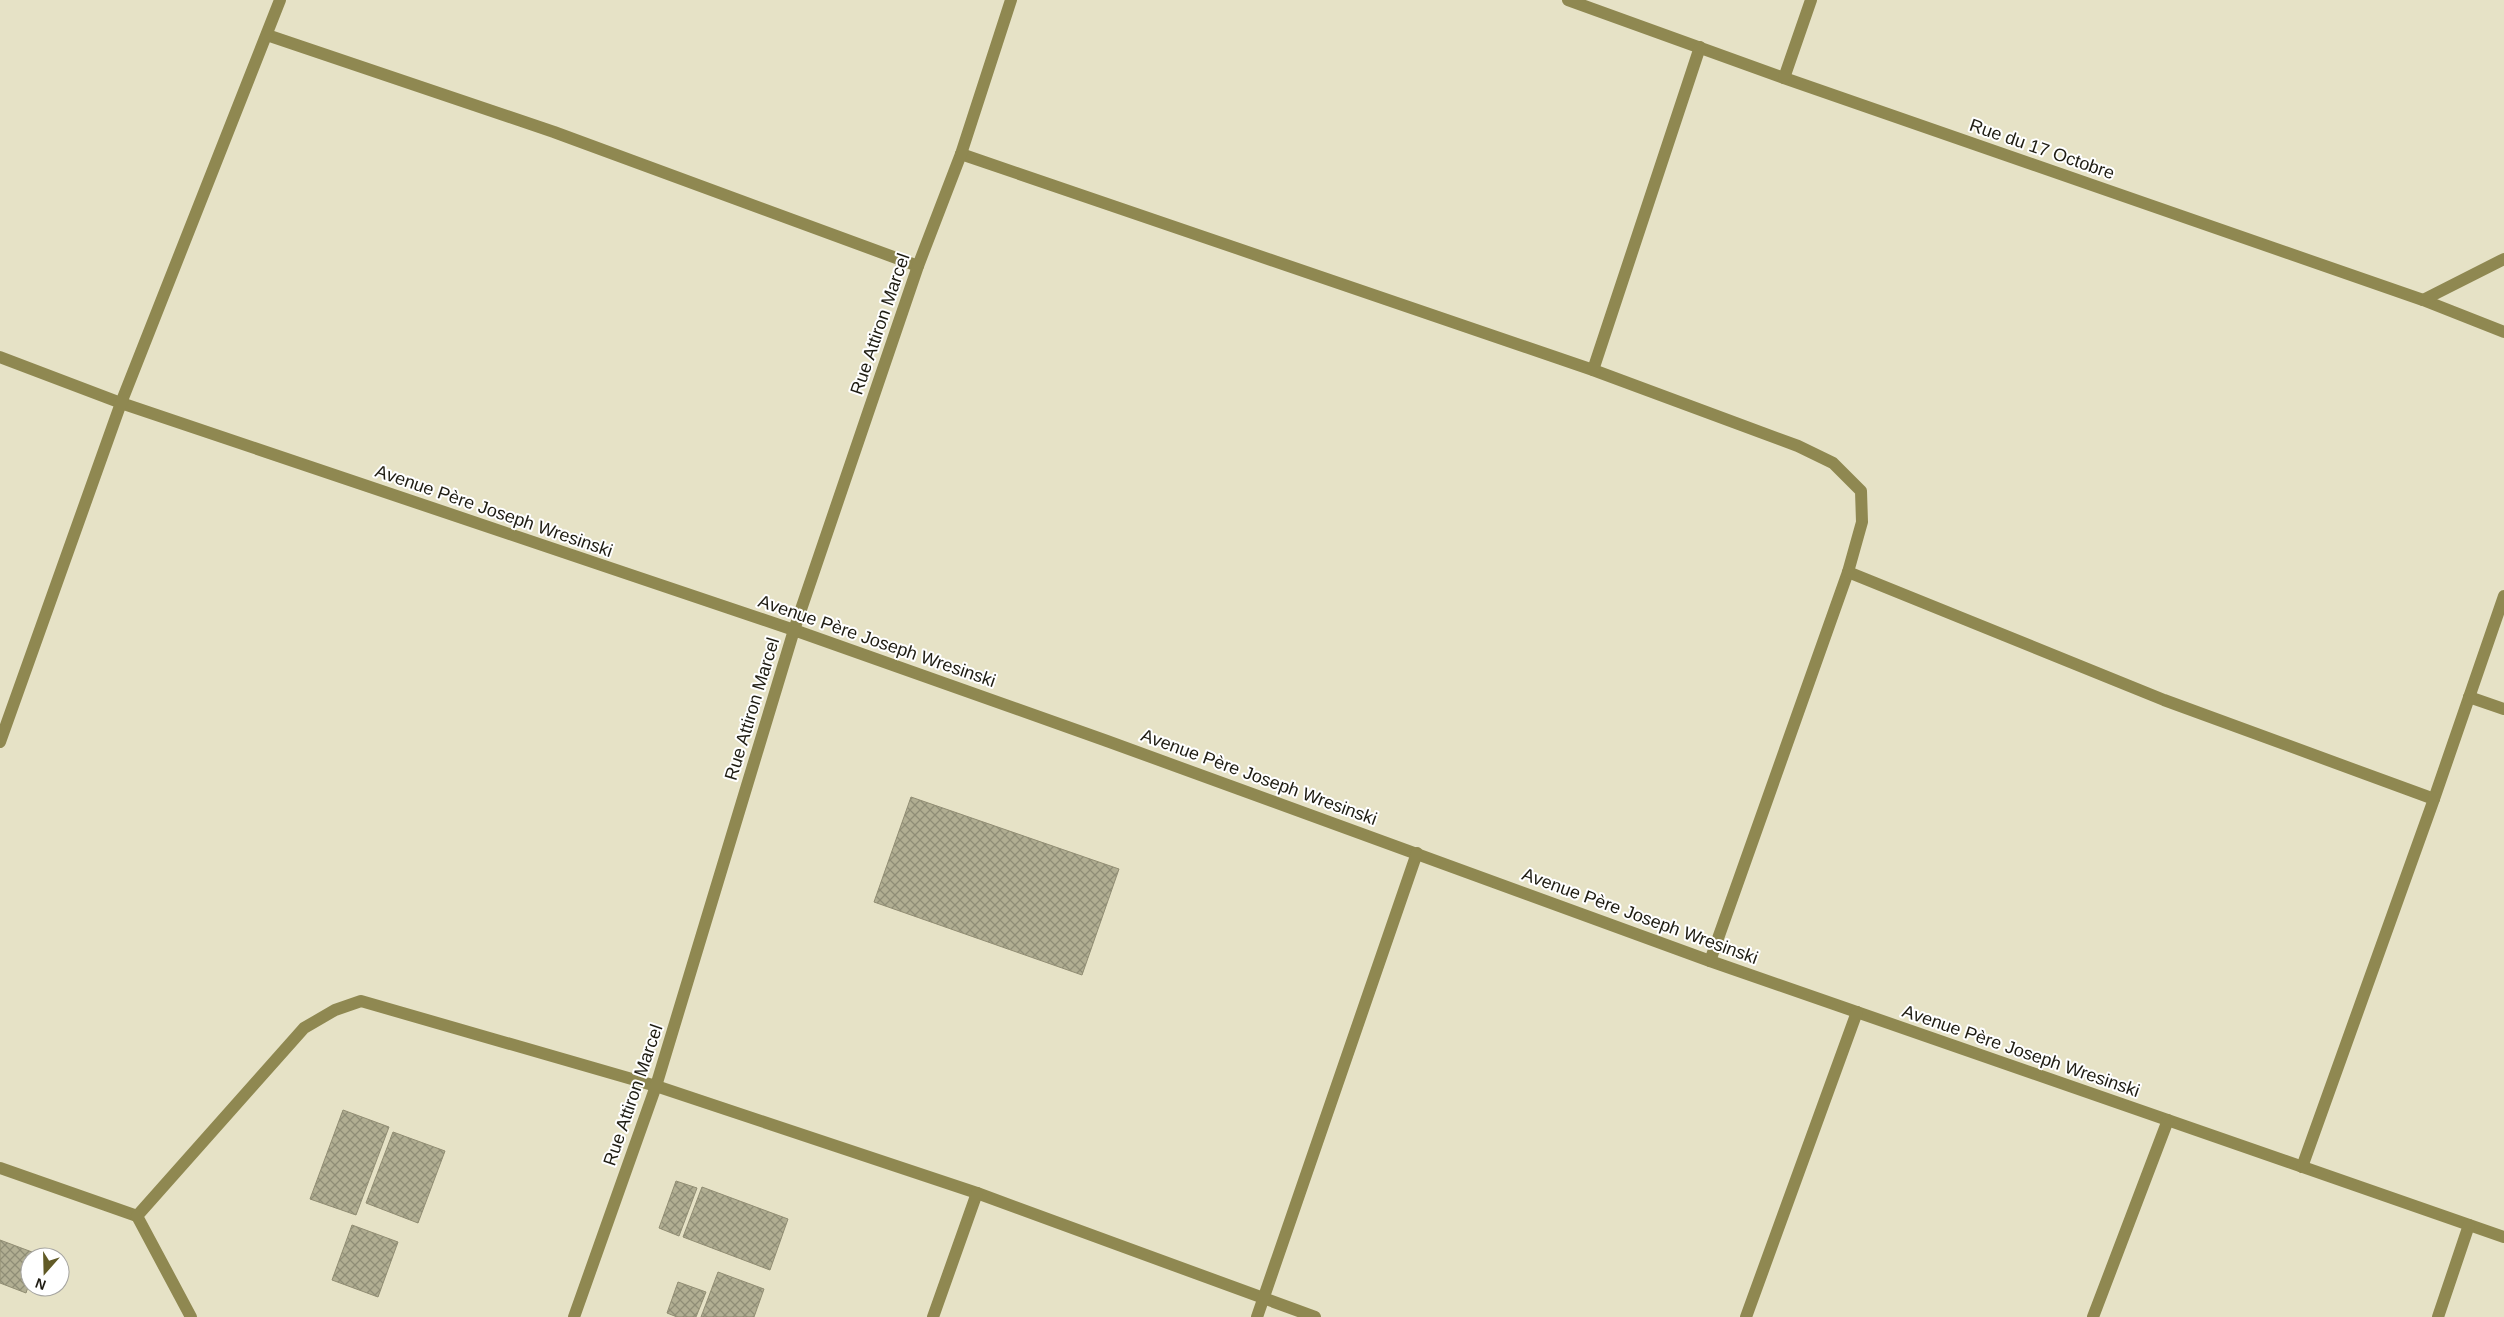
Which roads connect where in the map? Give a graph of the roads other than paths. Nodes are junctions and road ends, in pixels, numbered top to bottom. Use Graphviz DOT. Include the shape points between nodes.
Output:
graph roads {
  1 [pos="280,0"];
  2 [pos="1011,0"];
  3 [pos="1568,0"];
  4 [pos="1812,0"];
  5 [pos="268,35"];
  6 [pos="1700,47"];
  7 [pos="1784,78"];
  8 [pos="961,154"];
  9 [pos="2504,259"];
  10 [pos="918,266"];
  11 [pos="2422,300"];
  12 [pos="2504,332"];
  13 [pos="0,357"];
  14 [pos="1593,370"];
  15 [pos="121,403"];
  16 [pos="1848,572"];
  17 [pos="2504,596"];
  18 [pos="794,630"];
  19 [pos="2469,697"];
  20 [pos="2504,709"];
  21 [pos="0,742"];
  22 [pos="2434,799"];
  23 [pos="1417,853"];
  24 [pos="1710,961"];
  25 [pos="1857,1012"];
  26 [pos="656,1086"];
  27 [pos="2168,1120"];
  28 [pos="2302,1167"];
  29 [pos="0,1168"];
  30 [pos="977,1193"];
  31 [pos="137,1216"];
  32 [pos="2469,1225"];
  33 [pos="2504,1237"];
  34 [pos="1264,1298"];
  35 [pos="191,1317"];
  36 [pos="574,1317"];
  37 [pos="933,1317"];
  38 [pos="1257,1317"];
  39 [pos="1315,1317"];
  40 [pos="1746,1317"];
  41 [pos="2093,1317"];
  42 [pos="2438,1317"];
  1 -- 5 [label="street"];
  2 -- 8 [label="street, Rue Attiron Marcel"];
  3 -- 6 [label="street, Rue du 17 Octobre"];
  4 -- 7 [label="street"];
  5 -- 10 [label="street" via="554,132"];
  5 -- 15 [label="street"];
  6 -- 7 [label="street, Rue du 17 Octobre"];
  6 -- 14 [label="street"];
  7 -- 11 [label="street, Rue du 17 Octobre"];
  8 -- 10 [label="street, Rue Attiron Marcel"];
  8 -- 14 [label="street"];
  9 -- 11 [label="street"];
  10 -- 18 [label="street, Rue Attiron Marcel"];
  11 -- 12 [label="street, Rue du 17 Octobre"];
  13 -- 15 [label="street, Avenue Père Joseph Wresinski"];
  14 -- 16 [label="street" via="1798,446 1833,463 1861,491 1862,522"];
  15 -- 18 [label="street, Avenue Père Joseph Wresinski"];
  15 -- 21 [label="street"];
  16 -- 22 [label="street" via="2164,700"];
  16 -- 24 [label="street"];
  17 -- 19 [label="street"];
  18 -- 23 [label="street, Avenue Père Joseph Wresinski"];
  18 -- 26 [label="street, Rue Attiron Marcel"];
  19 -- 20 [label="street"];
  19 -- 22 [label="street"];
  22 -- 28 [label="street"];
  23 -- 24 [label="street, Avenue Père Joseph Wresinski"];
  23 -- 34 [label="street"];
  24 -- 25 [label="street, Avenue Père Joseph Wresinski"];
  25 -- 27 [label="street, Avenue Père Joseph Wresinski"];
  25 -- 40 [label="street"];
  26 -- 30 [label="street"];
  26 -- 31 [label="street" via="361,1001 335,1010 304,1028"];
  26 -- 36 [label="street, Rue Attiron Marcel"];
  27 -- 28 [label="street, Avenue Père Joseph Wresinski"];
  27 -- 41 [label="street"];
  28 -- 32 [label="street, Avenue Père Joseph Wresinski"];
  29 -- 31 [label="street"];
  30 -- 34 [label="street"];
  30 -- 37 [label="street"];
  31 -- 35 [label="street"];
  32 -- 33 [label="street, Avenue Père Joseph Wresinski"];
  32 -- 42 [label="street"];
  34 -- 38 [label="street"];
  34 -- 39 [label="street"];
}
